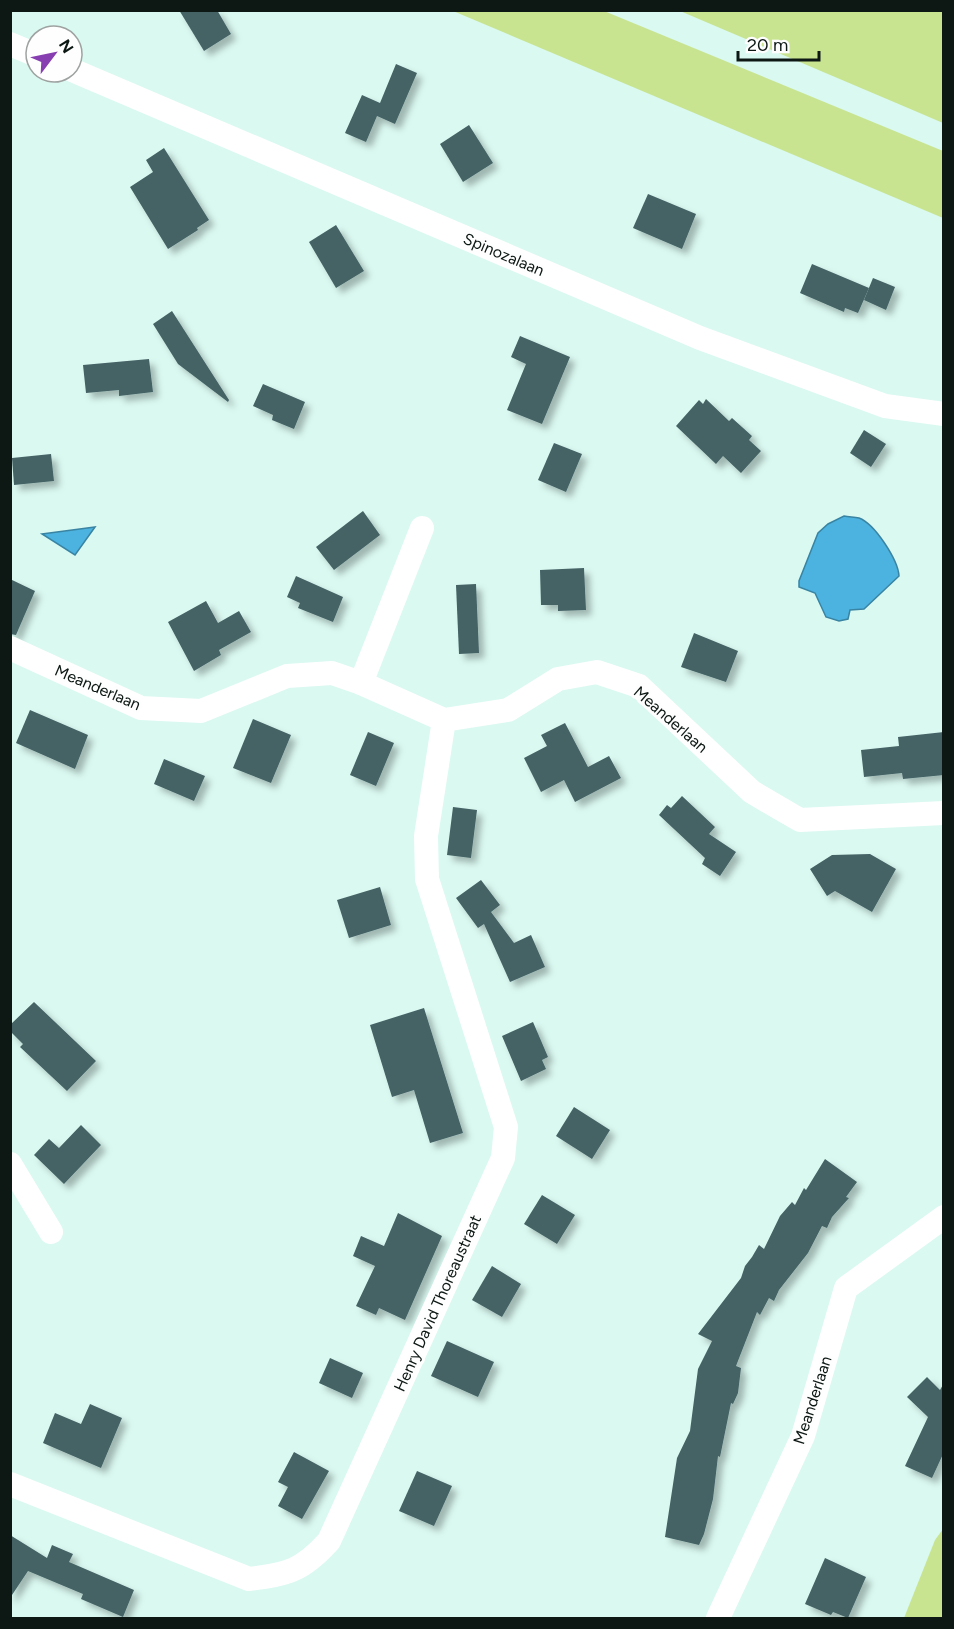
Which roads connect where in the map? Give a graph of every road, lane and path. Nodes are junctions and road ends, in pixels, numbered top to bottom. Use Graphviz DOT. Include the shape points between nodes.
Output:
graph roads {
  1 [pos="10,44"];
  2 [pos="24,50"];
  3 [pos="84,75"];
  4 [pos="944,414"];
  5 [pos="422,528"];
  6 [pos="10,648"];
  7 [pos="361,683"];
  8 [pos="444,720"];
  9 [pos="944,813"];
  10 [pos="10,1164"];
  11 [pos="944,1217"];
  12 [pos="51,1232"];
  13 [pos="10,1484"];
  14 [pos="718,1618"];
  1 -- 2 [label="street"];
  3 -- 4 [label="street, Spinozalaan" via="700,338 885,406"];
  5 -- 7 [label="street"];
  6 -- 7 [label="street, Meanderlaan" via="141,708 201,711 287,676 332,673"];
  7 -- 8 [label="street, Meanderlaan"];
  8 -- 9 [label="street, Meanderlaan" via="508,710 558,679 597,672 639,686 752,792 800,820"];
  8 -- 13 [label="street, Henry David Thoreaustraat" via="426,836 427,879 506,1127 503,1158 329,1541 312,1560 282,1575 249,1579"];
  10 -- 12 [label="street"];
  11 -- 14 [label="street, Meanderlaan" via="846,1288 803,1437"];
}
